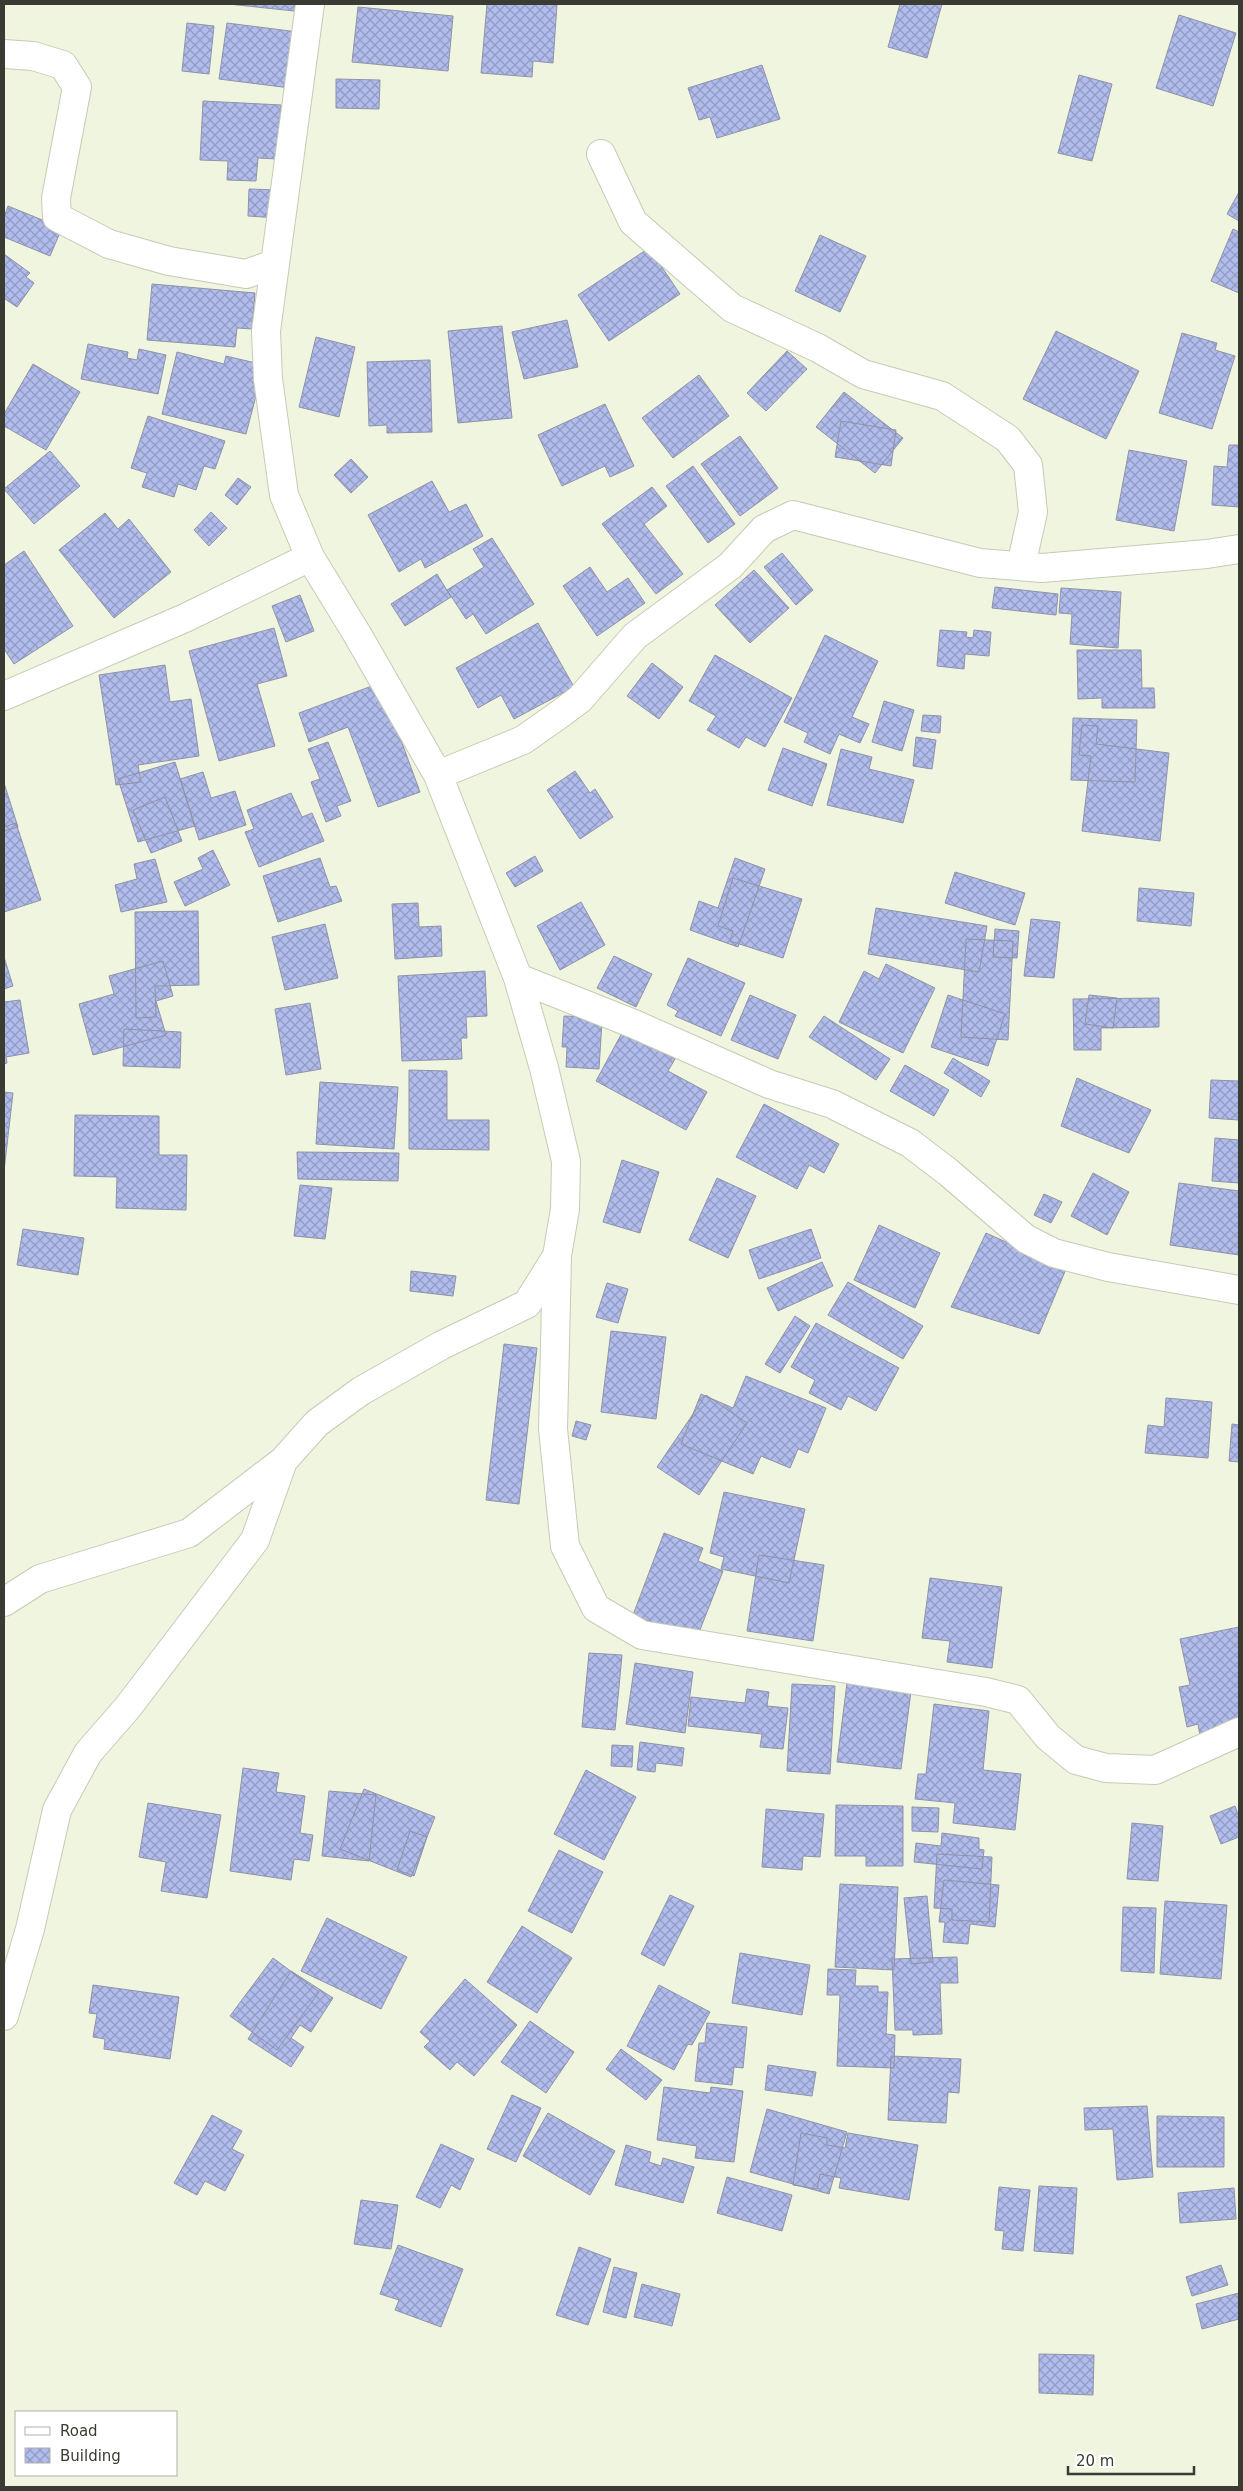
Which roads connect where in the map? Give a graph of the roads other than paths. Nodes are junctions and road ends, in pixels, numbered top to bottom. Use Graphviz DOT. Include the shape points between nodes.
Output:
graph roads {
  1 [pos="310,4"];
  2 [pos="4,54"];
  3 [pos="601,154"];
  4 [pos="274,264"];
  5 [pos="1239,549"];
  6 [pos="310,557"];
  7 [pos="1021,566"];
  8 [pos="4,696"];
  9 [pos="438,775"];
  10 [pos="518,978"];
  11 [pos="557,1256"];
  12 [pos="1239,1290"];
  13 [pos="283,1461"];
  14 [pos="4,1602"];
  15 [pos="1239,1732"];
  16 [pos="4,2016"];
  1 -- 4 [label="street"];
  2 -- 4 [label="street" via="33,56 63,65 77,87 56,198 57,217 109,244 169,261 246,274"];
  3 -- 7 [label="street" via="633,222 732,308 818,348 863,374 942,396 1008,439 1028,465 1033,512"];
  4 -- 6 [label="street" via="266,331 268,379 284,495"];
  5 -- 7 [label="street" via="1042,568"];
  6 -- 8 [label="street" via="185,618"];
  6 -- 9 [label="street"];
  7 -- 9 [label="street" via="980,563 793,515 764,529 730,566 635,636 580,699 560,714 523,740"];
  9 -- 10 [label="street"];
  10 -- 11 [label="street" via="566,1161 565,1209"];
  10 -- 12 [label="street" via="634,1024 770,1084 832,1104 910,1143 1026,1239 1054,1253 1108,1267"];
  11 -- 13 [label="street" via="527,1304 442,1345 361,1391 317,1423"];
  11 -- 15 [label="street" via="553,1429 565,1546 596,1608 642,1636 986,1692 1018,1700 1048,1737 1076,1760 1106,1768 1155,1770"];
  13 -- 14 [label="street" via="188,1533 40,1579"];
  13 -- 16 [label="street" via="255,1540 128,1707 88,1753 57,1810 30,1929"];
}
